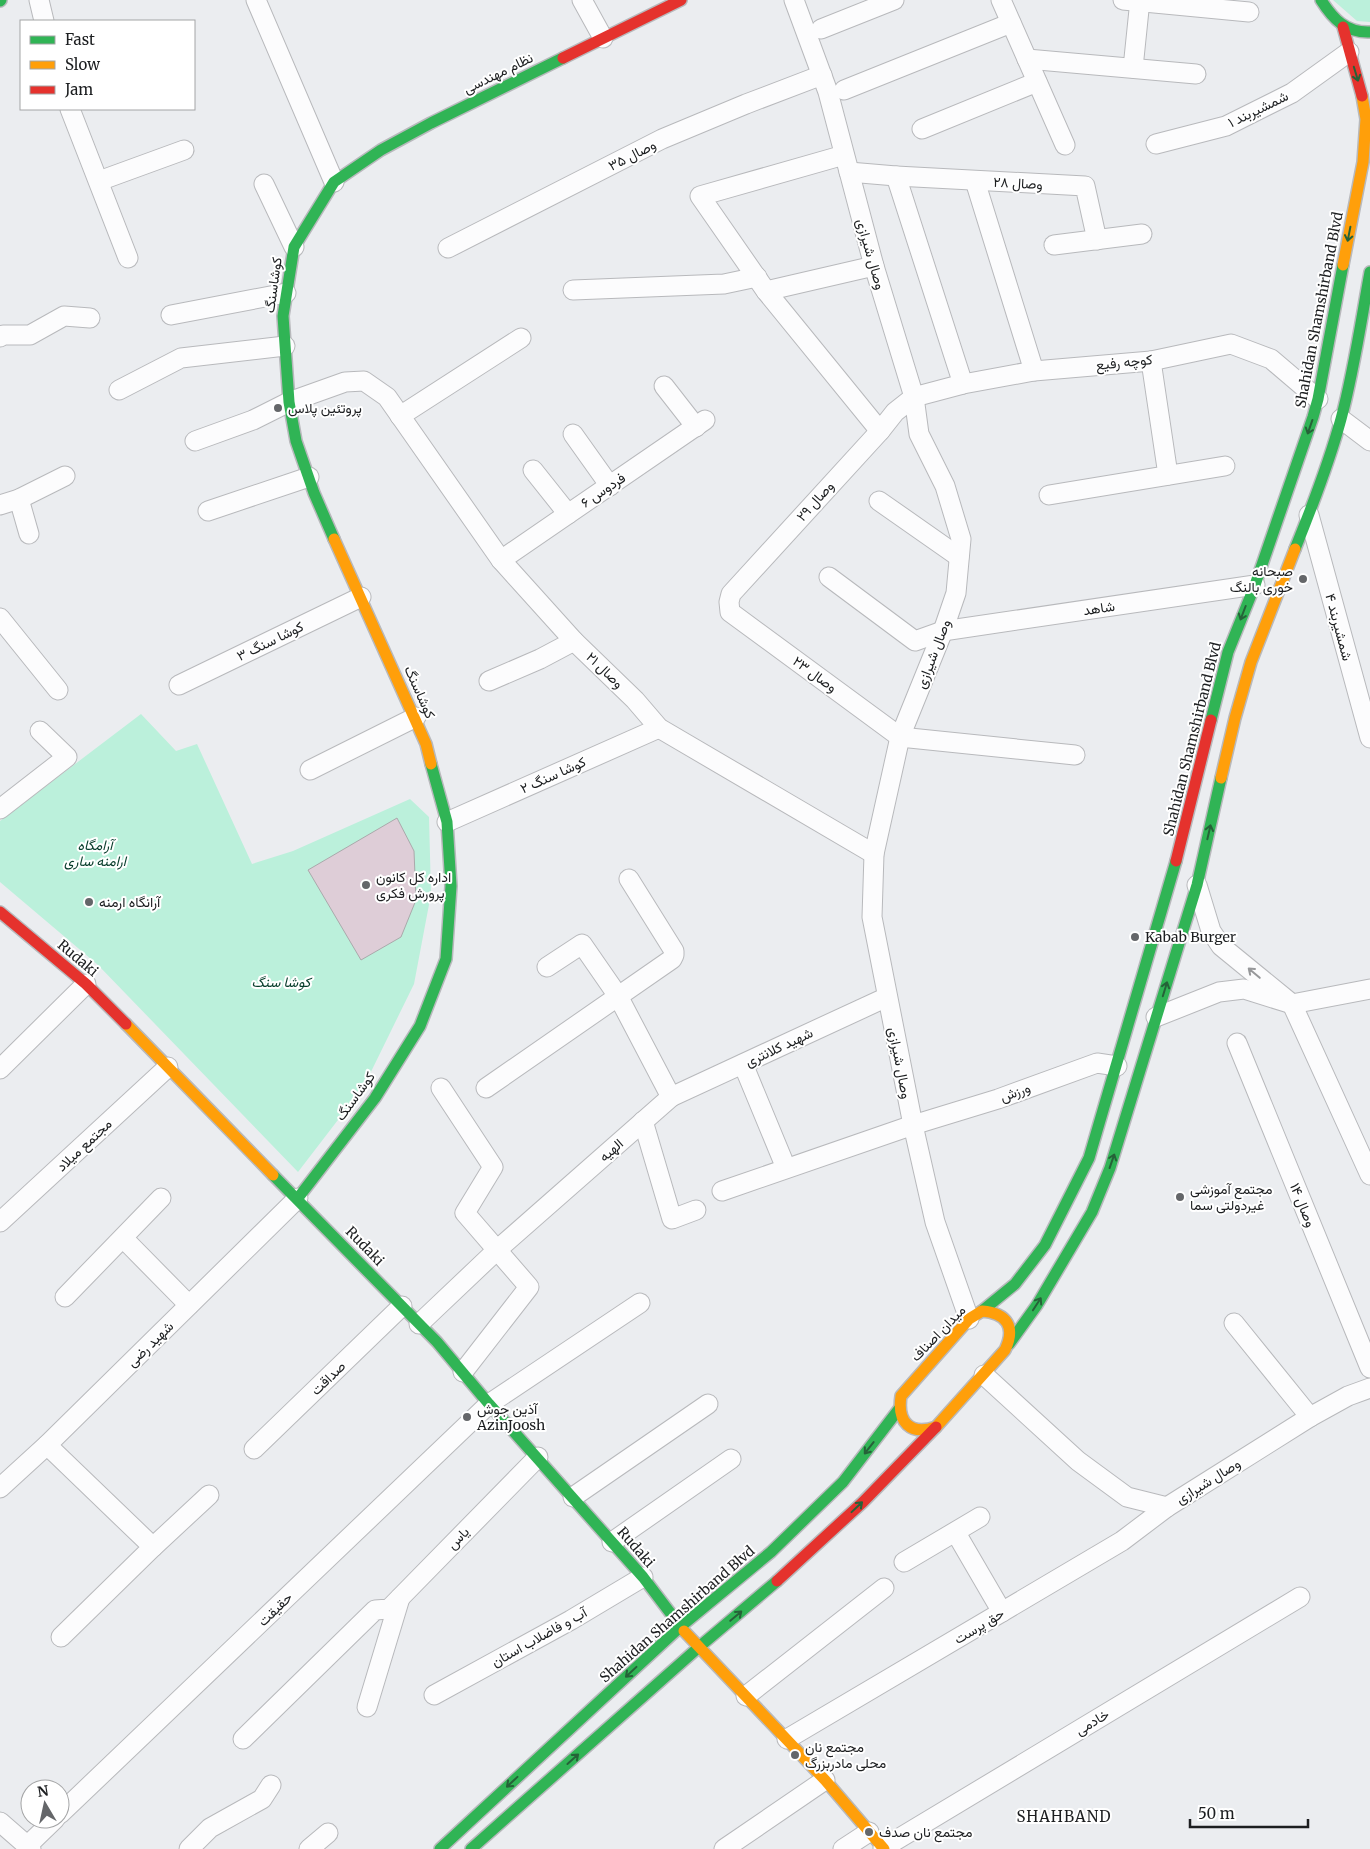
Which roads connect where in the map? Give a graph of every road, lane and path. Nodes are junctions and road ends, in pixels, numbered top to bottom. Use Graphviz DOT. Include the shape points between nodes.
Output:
graph roads {
  1 [pos="39,0"];
  2 [pos="256,0"];
  3 [pos="582,0"];
  4 [pos="681,0"];
  5 [pos="794,0"];
  6 [pos="894,0"];
  7 [pos="1001,0"];
  8 [pos="1321,0"];
  9 [pos="1134,1"];
  10 [pos="1249,12"];
  11 [pos="44,20"];
  12 [pos="1011,23"];
  13 [pos="1343,27"];
  14 [pos="821,29"];
  15 [pos="1370,32"];
  16 [pos="603,38"];
  17 [pos="1349,52"];
  18 [pos="1027,59"];
  19 [pos="1133,68"];
  20 [pos="1196,74"];
  21 [pos="822,75"];
  22 [pos="1037,82"];
  23 [pos="844,90"];
  24 [pos="70,110"];
  25 [pos="922,129"];
  26 [pos="1156,144"];
  27 [pos="1065,145"];
  28 [pos="184,150"];
  29 [pos="847,164"];
  30 [pos="896,176"];
  31 [pos="99,181"];
  32 [pos="976,181"];
  33 [pos="334,182"];
  34 [pos="264,184"];
  35 [pos="1142,234"];
  36 [pos="1097,240"];
  37 [pos="1054,246"];
  38 [pos="294,247"];
  39 [pos="448,248"];
  40 [pos="128,258"];
  41 [pos="874,266"];
  42 [pos="1370,272"];
  43 [pos="761,284"];
  44 [pos="573,290"];
  45 [pos="286,293"];
  46 [pos="171,315"];
  47 [pos="90,318"];
  48 [pos="0,337"];
  49 [pos="521,338"];
  50 [pos="285,346"];
  51 [pos="1150,361"];
  52 [pos="1034,371"];
  53 [pos="963,384"];
  54 [pos="664,386"];
  55 [pos="119,390"];
  56 [pos="914,397"];
  57 [pos="1318,399"];
  58 [pos="289,402"];
  59 [pos="400,416"];
  60 [pos="1341,419"];
  61 [pos="880,431"];
  62 [pos="573,434"];
  63 [pos="195,440"];
  64 [pos="1370,441"];
  65 [pos="1225,466"];
  66 [pos="533,470"];
  67 [pos="1168,475"];
  68 [pos="65,476"];
  69 [pos="309,477"];
  70 [pos="610,486"];
  71 [pos="1048,495"];
  72 [pos="19,499"];
  73 [pos="879,501"];
  74 [pos="0,505"];
  75 [pos="208,512"];
  76 [pos="568,514"];
  77 [pos="1309,515"];
  78 [pos="29,534"];
  79 [pos="960,557"];
  80 [pos="501,560"];
  81 [pos="829,577"];
  82 [pos="1254,585"];
  83 [pos="361,597"];
  84 [pos="730,612"];
  85 [pos="0,618"];
  86 [pos="943,631"];
  87 [pos="574,641"];
  88 [pos="489,681"];
  89 [pos="1362,681"];
  90 [pos="179,685"];
  91 [pos="58,690"];
  92 [pos="416,717"];
  93 [pos="659,728"];
  94 [pos="40,731"];
  95 [pos="900,737"];
  96 [pos="1370,738"];
  97 [pos="1075,754"];
  98 [pos="310,770"];
  99 [pos="0,809"];
  100 [pos="447,822"];
  101 [pos="874,854"];
  102 [pos="629,879"];
  103 [pos="1197,885"];
  104 [pos="0,912"];
  105 [pos="547,967"];
  106 [pos="86,984"];
  107 [pos="1370,989"];
  108 [pos="618,996"];
  109 [pos="887,997"];
  110 [pos="1292,1004"];
  111 [pos="1156,1016"];
  112 [pos="1237,1043"];
  113 [pos="743,1064"];
  114 [pos="1117,1066"];
  115 [pos="168,1067"];
  116 [pos="0,1069"];
  117 [pos="442,1088"];
  118 [pos="486,1088"];
  119 [pos="671,1097"];
  120 [pos="644,1121"];
  121 [pos="912,1125"];
  122 [pos="786,1168"];
  123 [pos="1369,1169"];
  124 [pos="722,1191"];
  125 [pos="161,1198"];
  126 [pos="298,1198"];
  127 [pos="696,1210"];
  128 [pos="0,1222"];
  129 [pos="122,1238"];
  130 [pos="498,1250"];
  131 [pos="65,1297"];
  132 [pos="640,1303"];
  133 [pos="189,1305"];
  134 [pos="402,1306"];
  135 [pos="975,1315"];
  136 [pos="1234,1323"];
  137 [pos="419,1324"];
  138 [pos="1009,1344"];
  139 [pos="1370,1368"];
  140 [pos="463,1372"];
  141 [pos="984,1375"];
  142 [pos="1370,1388"];
  143 [pos="489,1404"];
  144 [pos="708,1404"];
  145 [pos="899,1409"];
  146 [pos="1310,1417"];
  147 [pos="936,1427"];
  148 [pos="47,1445"];
  149 [pos="254,1449"];
  150 [pos="538,1457"];
  151 [pos="732,1459"];
  152 [pos="0,1488"];
  153 [pos="209,1495"];
  154 [pos="573,1497"];
  155 [pos="1167,1506"];
  156 [pos="980,1517"];
  157 [pos="956,1533"];
  158 [pos="612,1542"];
  159 [pos="153,1547"];
  160 [pos="904,1562"];
  161 [pos="643,1577"];
  162 [pos="884,1588"];
  163 [pos="1300,1597"];
  164 [pos="400,1598"];
  165 [pos="1002,1612"];
  166 [pos="680,1627"];
  167 [pos="61,1637"];
  168 [pos="699,1647"];
  169 [pos="434,1695"];
  170 [pos="746,1696"];
  171 [pos="367,1707"];
  172 [pos="243,1739"];
  173 [pos="787,1739"];
  174 [pos="825,1780"];
  175 [pos="271,1785"];
  176 [pos="70,1804"];
  177 [pos="0,1822"];
  178 [pos="46,1829"];
  179 [pos="869,1832"];
  180 [pos="328,1833"];
  181 [pos="29,1847"];
  182 [pos="444,1848"];
  183 [pos="189,1849"];
  184 [pos="309,1849"];
  185 [pos="471,1849"];
  186 [pos="724,1849"];
  187 [pos="843,1849"];
  188 [pos="884,1849"];
  1 -- 11 [label="street"];
  2 -- 33 [label="street"];
  3 -- 16 [label="street"];
  4 -- 16 [label="main road, نظام مهندسی"];
  5 -- 21 [label="street, وصال شیرازی"];
  6 -- 14 [label="street"];
  7 -- 12 [label="street"];
  8 -- 13 [label="main road" via="1331,17"];
  9 -- 10 [label="street"];
  9 -- 19 [label="street"];
  12 -- 18 [label="street"];
  12 -- 23 [label="street"];
  13 -- 15 [label="main road"];
  13 -- 17 [label="main road, Shahidan Shamshirband Blvd"];
  16 -- 33 [label="main road, نظام مهندسی" via="431,123 381,150"];
  17 -- 26 [label="street, شمشیربند ۱" via="1292,93 1226,126"];
  17 -- 57 [label="main road, Shahidan Shamshirband Blvd, one-way" via="1366,119 1363,162"];
  18 -- 19 [label="street"];
  18 -- 22 [label="street"];
  19 -- 20 [label="street"];
  21 -- 29 [label="street, وصال شیرازی"];
  21 -- 39 [label="street, وصال ۳۵" via="662,139"];
  22 -- 25 [label="street"];
  22 -- 27 [label="street"];
  24 -- 31 [label="street"];
  28 -- 31 [label="street"];
  29 -- 30 [label="street, وصال ۲۸"];
  29 -- 41 [label="street, وصال شیرازی"];
  29 -- 43 [label="street" via="700,196"];
  30 -- 32 [label="street, وصال ۲۸"];
  30 -- 53 [label="street"];
  31 -- 40 [label="street"];
  32 -- 36 [label="street, وصال ۲۸" via="1085,186"];
  32 -- 52 [label="street"];
  33 -- 38 [label="main road, کوشاسنگ"];
  34 -- 38 [label="street"];
  35 -- 36 [label="street"];
  36 -- 37 [label="street"];
  38 -- 45 [label="main road, کوشاسنگ"];
  41 -- 43 [label="street"];
  41 -- 56 [label="street, وصال شیرازی"];
  42 -- 60 [label="main road"];
  43 -- 44 [label="street"];
  43 -- 61 [label="street"];
  45 -- 46 [label="street"];
  45 -- 50 [label="main road, کوشاسنگ" via="283,316"];
  47 -- 48 [label="street" via="64,316 30,335"];
  49 -- 59 [label="street"];
  50 -- 55 [label="street" via="181,358"];
  50 -- 58 [label="main road, کوشاسنگ"];
  51 -- 52 [label="street, کوچه رفیع"];
  51 -- 57 [label="street, کوچه رفیع" via="1231,344 1271,359"];
  51 -- 67 [label="street"];
  52 -- 53 [label="street, کوچه رفیع"];
  53 -- 56 [label="street, کوچه رفیع"];
  54 -- 70 [label="street, فردوس ۶" via="701,424"];
  56 -- 61 [label="street, وصال ۲۹" via="895,412"];
  56 -- 79 [label="street, وصال شیرازی" via="919,434 945,486 961,539"];
  57 -- 82 [label="main road, Shahidan Shamshirband Blvd, one-way"];
  58 -- 59 [label="street, وصال ۲۱" via="345,382 364,381 387,397"];
  58 -- 63 [label="street, وصال ۲۱" via="253,420"];
  58 -- 69 [label="main road, کوشاسنگ" via="296,441"];
  59 -- 80 [label="street, وصال ۲۱"];
  60 -- 64 [label="street"];
  60 -- 77 [label="main road"];
  61 -- 84 [label="street, وصال ۲۹" via="731,594"];
  62 -- 70 [label="street"];
  65 -- 67 [label="street"];
  66 -- 76 [label="street"];
  67 -- 71 [label="street"];
  68 -- 72 [label="street"];
  69 -- 75 [label="street"];
  69 -- 83 [label="main road, کوشاسنگ"];
  70 -- 76 [label="street, فردوس ۶"];
  72 -- 74 [label="street"];
  72 -- 78 [label="street"];
  73 -- 79 [label="street"];
  76 -- 80 [label="street, فردوس ۶"];
  77 -- 89 [label="street, شمشیربند ۴"];
  103 -- 77 [label="main road, one-way" via="1251,662"];
  79 -- 86 [label="street, وصال شیرازی" via="956,593"];
  80 -- 87 [label="street, وصال ۲۱"];
  81 -- 86 [label="street, شاهد" via="915,641"];
  82 -- 86 [label="street, شاهد"];
  82 -- 114 [label="main road, Shahidan Shamshirband Blvd, one-way" via="1228,652 1171,882"];
  83 -- 90 [label="street, کوشا سنگ ۳"];
  83 -- 92 [label="main road, کوشاسنگ"];
  84 -- 95 [label="street, وصال ۲۳"];
  85 -- 91 [label="street"];
  86 -- 95 [label="street, وصال شیرازی"];
  87 -- 88 [label="street"];
  87 -- 93 [label="street, وصال ۲۱"];
  89 -- 96 [label="street, شمشیربند ۴"];
  92 -- 98 [label="street"];
  92 -- 100 [label="main road, کوشاسنگ"];
  93 -- 100 [label="street, کوشا سنگ ۲"];
  93 -- 101 [label="street, وصال ۲۱"];
  94 -- 99 [label="street" via="67,757"];
  95 -- 97 [label="street"];
  95 -- 101 [label="street, وصال شیرازی"];
  100 -- 126 [label="main road, کوشاسنگ" via="451,886 446,959 420,1026 374,1098"];
  101 -- 109 [label="street, وصال شیرازی" via="872,916"];
  102 -- 108 [label="street" via="674,955"];
  110 -- 103 [label="street, one-way" via="1221,946 1211,931"];
  111 -- 103 [label="main road, one-way"];
  104 -- 106 [label="main road, Rudaki"];
  105 -- 108 [label="street" via="582,944"];
  106 -- 115 [label="main road, Rudaki"];
  106 -- 116 [label="street"];
  107 -- 110 [label="street"];
  108 -- 118 [label="street"];
  108 -- 119 [label="street"];
  109 -- 113 [label="street, شهید کلانتری"];
  109 -- 121 [label="street, وصال شیرازی"];
  110 -- 111 [label="street" via="1244,989 1219,992"];
  110 -- 123 [label="street"];
  138 -- 111 [label="main road, one-way" via="1037,1305 1092,1212 1124,1126"];
  112 -- 139 [label="street, وصال ۱۴"];
  113 -- 119 [label="street, شهید کلانتری"];
  113 -- 122 [label="street"];
  114 -- 121 [label="street, ورزش" via="1097,1063 998,1099"];
  114 -- 135 [label="main road, Shahidan Shamshirband Blvd" via="1090,1158 1046,1245 1014,1284"];
  115 -- 126 [label="main road, Rudaki"];
  115 -- 128 [label="street, مجتمع میلاد"];
  117 -- 130 [label="street" via="493,1167 465,1212"];
  119 -- 120 [label="street, الهیه"];
  120 -- 127 [label="street" via="672,1219"];
  120 -- 130 [label="street, الهیه"];
  121 -- 122 [label="street, ورزش"];
  121 -- 135 [label="street, وصال شیرازی" via="935,1222"];
  122 -- 124 [label="street, ورزش"];
  125 -- 129 [label="street"];
  126 -- 133 [label="street, شهید رضی"];
  126 -- 134 [label="main road, Rudaki"];
  129 -- 131 [label="street"];
  129 -- 133 [label="street"];
  130 -- 137 [label="street, الهیه"];
  130 -- 140 [label="street" via="529,1287"];
  132 -- 143 [label="street, حقیقت"];
  133 -- 148 [label="street, شهید رضی"];
  134 -- 137 [label="main road, Rudaki"];
  134 -- 149 [label="street, صداقت"];
  135 -- 138 [label="main road, میدان اصناف" via="996,1313 1003,1317 1010,1329"];
  135 -- 145 [label="main road, میدان اصناف" via="905,1391"];
  136 -- 146 [label="street"];
  137 -- 140 [label="main road, Rudaki"];
  138 -- 141 [label="main road"];
  140 -- 143 [label="main road, Rudaki"];
  141 -- 147 [label="main road"];
  141 -- 155 [label="street, وصال شیرازی" via="1078,1462 1127,1497"];
  142 -- 146 [label="street, وصال شیرازی"];
  143 -- 150 [label="main road, Rudaki"];
  143 -- 176 [label="street, حقیقت"];
  144 -- 154 [label="street"];
  145 -- 147 [label="main road" via="904,1422 915,1430"];
  145 -- 166 [label="main road, Shahidan Shamshirband Blvd, one-way" via="843,1482 771,1552"];
  146 -- 155 [label="street, وصال شیرازی"];
  168 -- 147 [label="main road, one-way" via="789,1571"];
  148 -- 152 [label="street, شهید رضی"];
  148 -- 159 [label="street"];
  150 -- 154 [label="main road, Rudaki"];
  150 -- 164 [label="street, یاس"];
  151 -- 158 [label="street"];
  153 -- 159 [label="street"];
  154 -- 158 [label="main road, Rudaki"];
  155 -- 165 [label="street, حق پرست" via="1122,1541"];
  156 -- 157 [label="street"];
  157 -- 160 [label="street"];
  157 -- 165 [label="street"];
  158 -- 161 [label="main road, Rudaki"];
  159 -- 167 [label="street"];
  161 -- 166 [label="main road, Rudaki"];
  161 -- 169 [label="street, آب و فاضلاب استان"];
  162 -- 170 [label="street"];
  163 -- 188 [label="street, خادمی"];
  164 -- 171 [label="street"];
  164 -- 172 [label="street, یاس" via="389,1609 374,1610"];
  165 -- 173 [label="street, حق پرست"];
  166 -- 168 [label="main road, Rudaki"];
  166 -- 182 [label="main road, Shahidan Shamshirband Blvd, one-way"];
  168 -- 170 [label="main road"];
  185 -- 168 [label="main road, one-way"];
  170 -- 173 [label="main road"];
  173 -- 174 [label="main road"];
  174 -- 179 [label="main road"];
  174 -- 186 [label="street"];
  175 -- 183 [label="street" via="262,1799 210,1828"];
  177 -- 181 [label="street"];
  178 -- 181 [label="street"];
  179 -- 187 [label="street"];
  179 -- 188 [label="main road"];
  180 -- 184 [label="street"];
}
